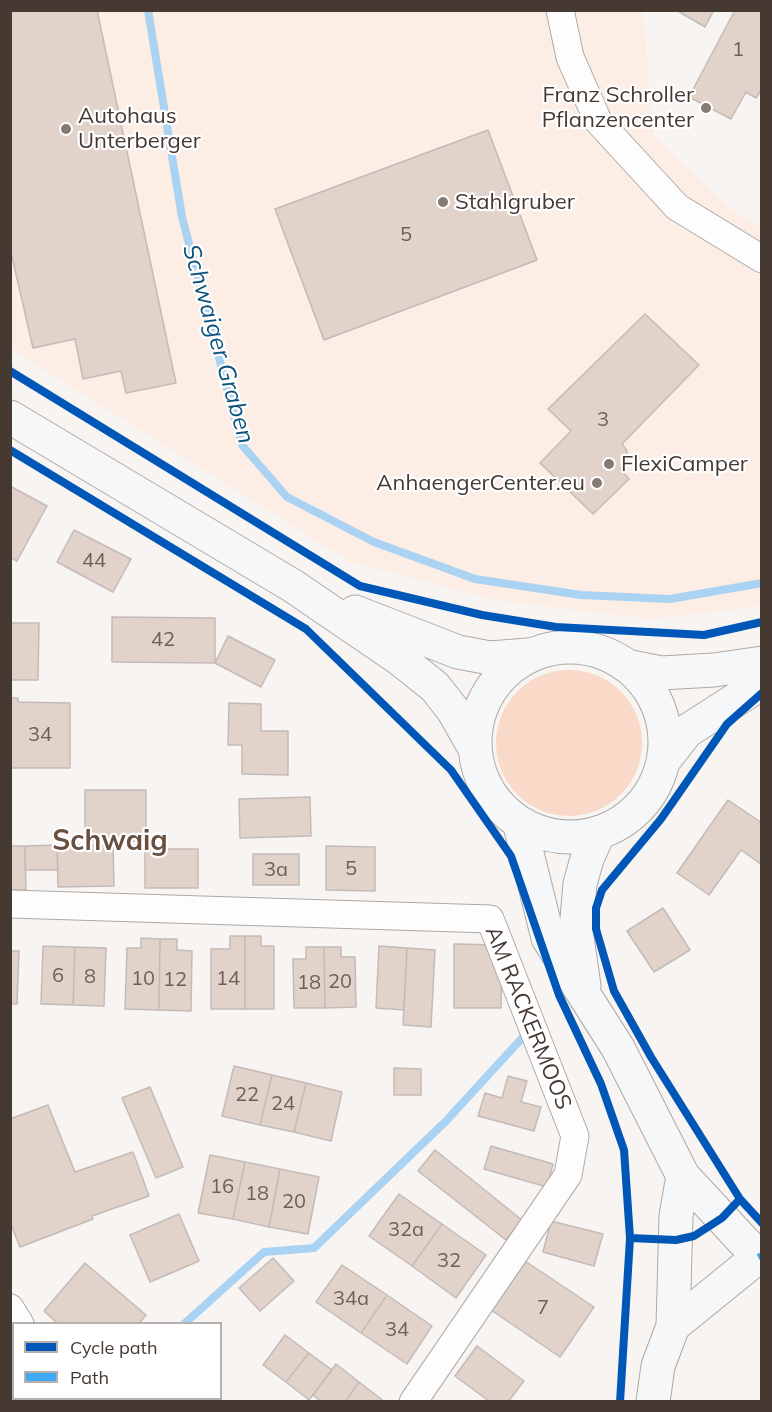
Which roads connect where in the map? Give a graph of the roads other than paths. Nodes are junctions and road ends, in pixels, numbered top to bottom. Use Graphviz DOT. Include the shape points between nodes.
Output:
graph roads {
  1 [pos="560,10"];
  2 [pos="762,259"];
  3 [pos="10,417"];
  4 [pos="293,586"];
  5 [pos="528,655"];
  6 [pos="762,663"];
  7 [pos="631,667"];
  8 [pos="762,683"];
  9 [pos="473,745"];
  10 [pos="665,759"];
  11 [pos="520,825"];
  12 [pos="598,834"];
  13 [pos="10,904"];
  14 [pos="586,997"];
  15 [pos="683,1176"];
  16 [pos="760,1259"];
  17 [pos="10,1308"];
  18 [pos="19,1322"];
  19 [pos="673,1326"];
  20 [pos="413,1401"];
  21 [pos="653,1401"];
  1 -- 2 [label="street" via="570,57 598,120 677,207"];
  3 -- 4 [label="main road"];
  4 -- 5 [label="main road" via="458,652 490,658"];
  4 -- 9 [label="main road" via="435,687"];
  5 -- 7 [label="main road" via="563,646 599,650"];
  5 -- 9 [label="main road" via="498,677 479,709"];
  6 -- 7 [label="main road" via="661,673"];
  7 -- 10 [label="main road" via="653,693 665,725"];
  8 -- 10 [label="main road" via="687,731"];
  9 -- 11 [label="main road" via="480,777 496,804"];
  10 -- 12 [label="main road" via="652,792 629,818"];
  11 -- 12 [label="main road" via="545,835 572,839"];
  11 -- 14 [label="main road" via="548,938"];
  12 -- 14 [label="main road" via="580,884 576,930"];
  13 -- 20 [label="street, AM RACKERMOOS" via="490,919 575,1136 568,1175"];
  14 -- 15 [label="main road" via="618,1048"];
  15 -- 16 [label="main road"];
  15 -- 19 [label="main road" via="676,1216"];
  16 -- 19 [label="main road"];
  17 -- 18 [label="street"];
  19 -- 21 [label="main road" via="658,1366"];
}
